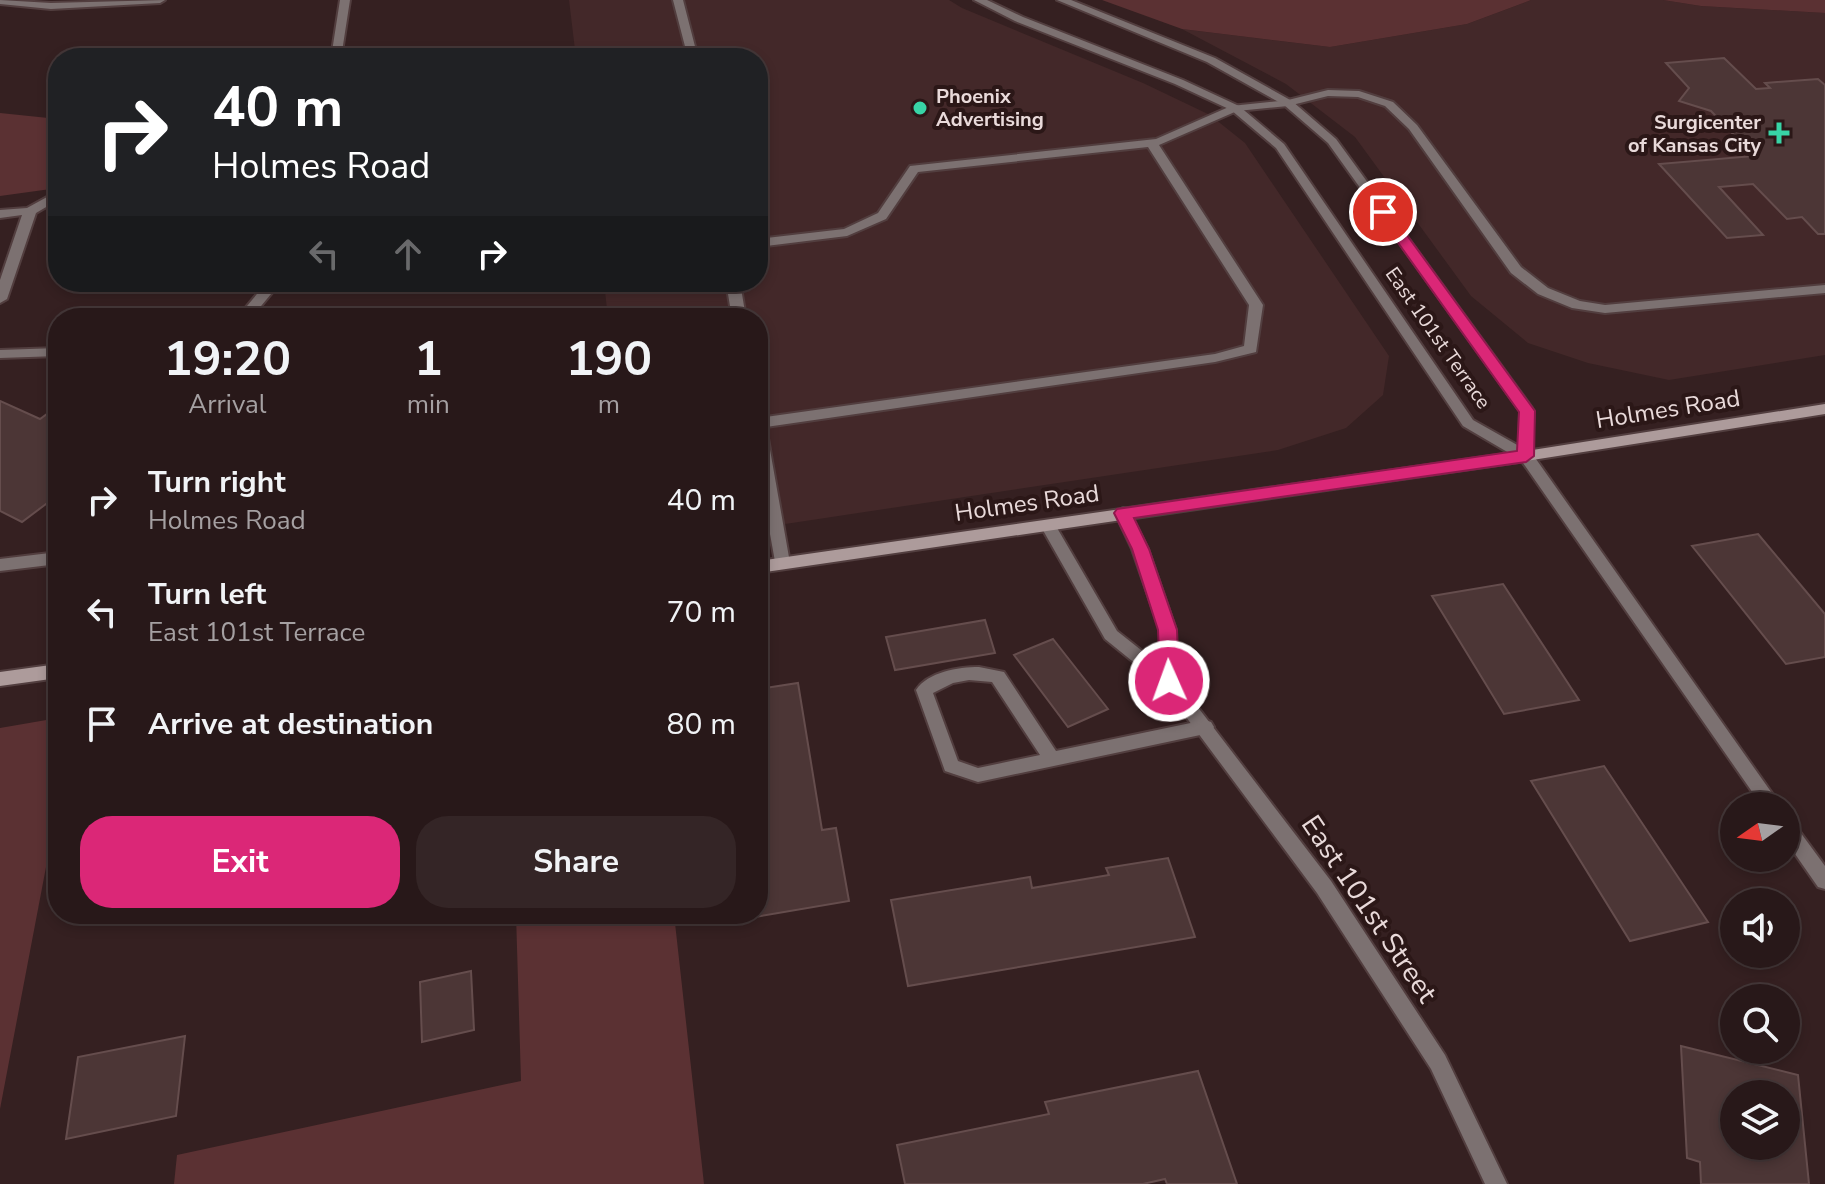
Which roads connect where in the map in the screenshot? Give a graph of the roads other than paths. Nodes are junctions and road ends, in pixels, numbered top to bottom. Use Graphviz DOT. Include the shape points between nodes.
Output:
graph roads {
  1 [pos="160,0"];
  2 [pos="345,0"];
  3 [pos="678,0"];
  4 [pos="979,0"];
  5 [pos="1062,0"];
  6 [pos="0,1"];
  7 [pos="338,48"];
  8 [pos="690,48"];
  9 [pos="1288,103"];
  10 [pos="1235,108"];
  11 [pos="1152,143"];
  12 [pos="48,201"];
  13 [pos="30,211"];
  14 [pos="0,214"];
  15 [pos="768,242"];
  16 [pos="1825,289"];
  17 [pos="266,292"];
  18 [pos="0,299"];
  19 [pos="252,308"];
  20 [pos="48,352"];
  21 [pos="0,354"];
  22 [pos="1825,409"];
  23 [pos="768,423"];
  24 [pos="1526,456"];
  25 [pos="768,482"];
  26 [pos="1123,513"];
  27 [pos="1048,525"];
  28 [pos="48,559"];
  29 [pos="782,563"];
  30 [pos="0,565"];
  31 [pos="768,565"];
  32 [pos="48,672"];
  33 [pos="0,679"];
  34 [pos="1169,681"];
  35 [pos="1205,727"];
  36 [pos="1052,759"];
  37 [pos="1762,792"];
  38 [pos="1800,846"];
  39 [pos="1825,881"];
  40 [pos="1496,1184"];
  1 -- 6 [label="street" via="51,6"];
  2 -- 7 [label="street"];
  3 -- 8 [label="street"];
  4 -- 10 [label="street, East 101st Terrace"];
  5 -- 9 [label="street, East 101st Terrace" via="1211,60"];
  9 -- 10 [label="street"];
  9 -- 16 [label="street" via="1328,93 1359,94 1389,104 1413,127 1516,270 1543,291 1577,305 1649,307"];
  9 -- 24 [label="street, East 101st Terrace" via="1332,141 1527,411"];
  10 -- 11 [label="street"];
  10 -- 24 [label="street, East 101st Terrace" via="1280,146 1468,423"];
  11 -- 15 [label="street" via="914,169 882,216 847,232"];
  11 -- 23 [label="street" via="1256,305 1251,349"];
  12 -- 13 [label="street"];
  13 -- 14 [label="street"];
  13 -- 18 [label="street"];
  17 -- 19 [label="street"];
  20 -- 21 [label="street"];
  22 -- 24 [label="main road, Holmes Road"];
  24 -- 26 [label="main road, Holmes Road"];
  24 -- 37 [label="street, East 101st Terrace"];
  25 -- 29 [label="street"];
  26 -- 27 [label="main road, Holmes Road"];
  26 -- 34 [label="street" via="1168,630"];
  27 -- 29 [label="main road, Holmes Road"];
  27 -- 34 [label="street, East 101st Street" via="1111,635"];
  28 -- 30 [label="street"];
  29 -- 31 [label="main road, Holmes Road"];
  32 -- 33 [label="main road"];
  34 -- 35 [label="street, East 101st Street"];
  35 -- 36 [label="street"];
  35 -- 40 [label="street, East 101st Street" via="1324,887 1430,1049"];
  36 -- 36 [label="street" via="978,775 951,766 924,690 943,677 998,677"];
  38 -- 39 [label="street"];
}
